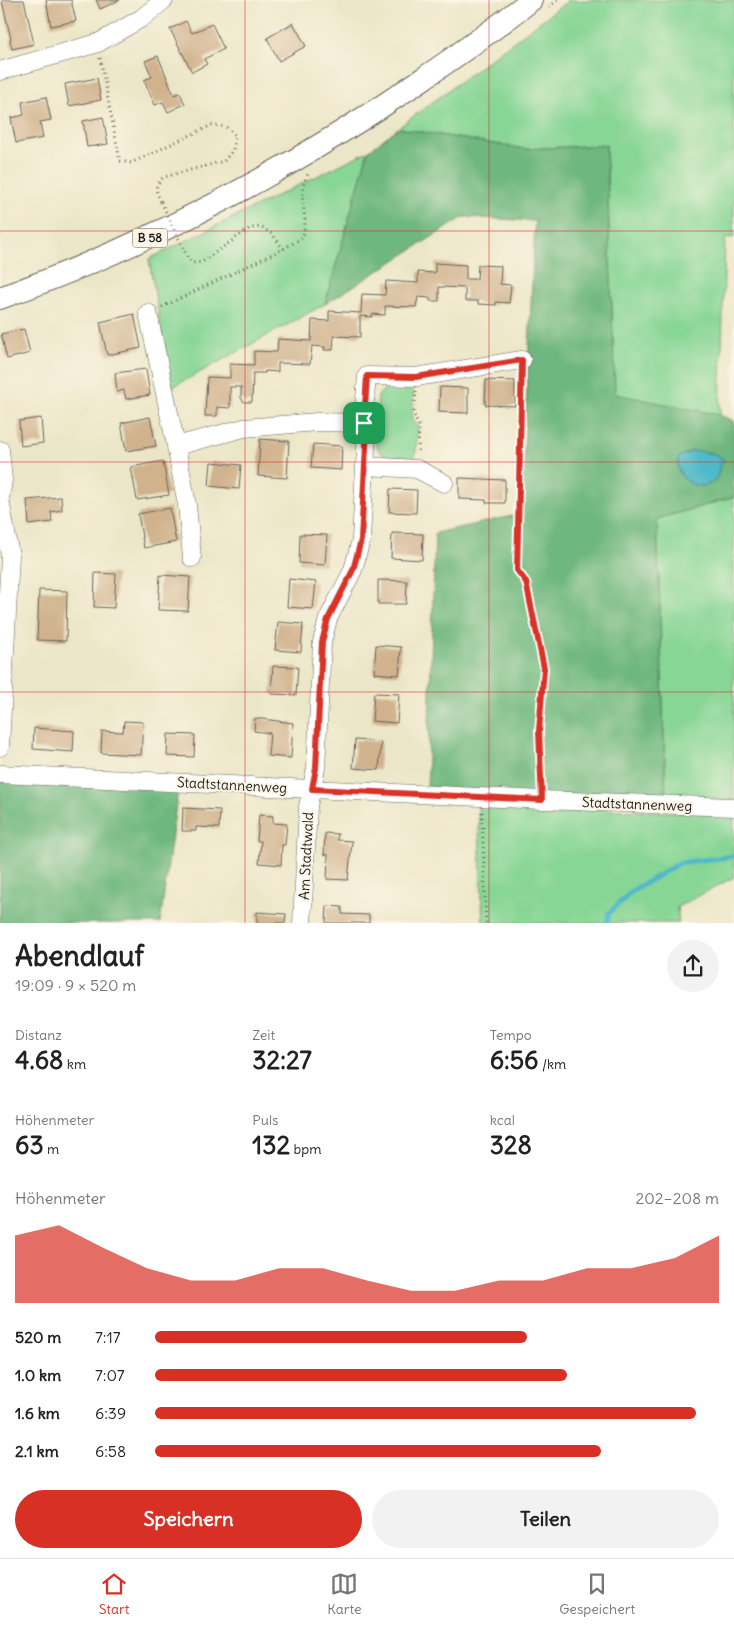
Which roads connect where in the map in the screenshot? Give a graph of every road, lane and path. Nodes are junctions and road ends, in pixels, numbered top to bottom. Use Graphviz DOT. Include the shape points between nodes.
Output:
graph roads {
  1 [pos="164,0"];
  2 [pos="558,0"];
  3 [pos="537,5"];
  4 [pos="98,43"];
  5 [pos="0,71"];
  6 [pos="315,169"];
  7 [pos="283,248"];
  8 [pos="0,298"];
  9 [pos="148,313"];
  10 [pos="522,360"];
  11 [pos="416,377"];
  12 [pos="364,423"];
  13 [pos="176,446"];
  14 [pos="0,450"];
  15 [pos="366,466"];
  16 [pos="416,469"];
  17 [pos="444,483"];
  18 [pos="0,500"];
  19 [pos="192,558"];
  20 [pos="0,747"];
  21 [pos="0,774"];
  22 [pos="312,789"];
  23 [pos="481,796"];
  24 [pos="542,800"];
  25 [pos="734,807"];
  26 [pos="302,923"];
  27 [pos="486,923"];
  1 -- 4 [label="street" via="142,18"];
  2 -- 3 [label="path"];
  3 -- 8 [label="main road, B 58" via="508,18 382,108 218,204 63,276"];
  4 -- 5 [label="street"];
  4 -- 7 [label="path, bridge" via="120,161 131,163 212,125 226,127 235,135 233,150 224,161 164,177 158,183 156,190 161,202 192,263 202,262 250,228 262,227"];
  6 -- 7 [label="path" via="307,175 302,186 304,233"];
  7 -- 9 [label="path"];
  9 -- 13 [label="street"];
  10 -- 11 [label="street"];
  10 -- 24 [label="path" via="517,570 526,582 544,668 539,731"];
  11 -- 12 [label="street, Am Stadtwald" via="367,376"];
  11 -- 16 [label="path" via="414,415 419,427"];
  12 -- 13 [label="street" via="317,422 244,428"];
  12 -- 15 [label="street, Am Stadtwald" via="367,428"];
  13 -- 19 [label="street" via="187,505"];
  14 -- 18 [label="street" via="4,480"];
  15 -- 16 [label="street"];
  15 -- 22 [label="street, Am Stadtwald" via="358,555 328,619 322,642 316,768"];
  16 -- 17 [label="street"];
  18 -- 20 [label="street" via="10,554"];
  21 -- 22 [label="street, Stadtstannenweg"];
  22 -- 23 [label="street, Stadtstannenweg"];
  22 -- 26 [label="street, Am Stadtwald" via="308,806"];
  23 -- 24 [label="street, Stadtstannenweg"];
  23 -- 27 [label="path"];
  24 -- 25 [label="street, Stadtstannenweg"];
}
